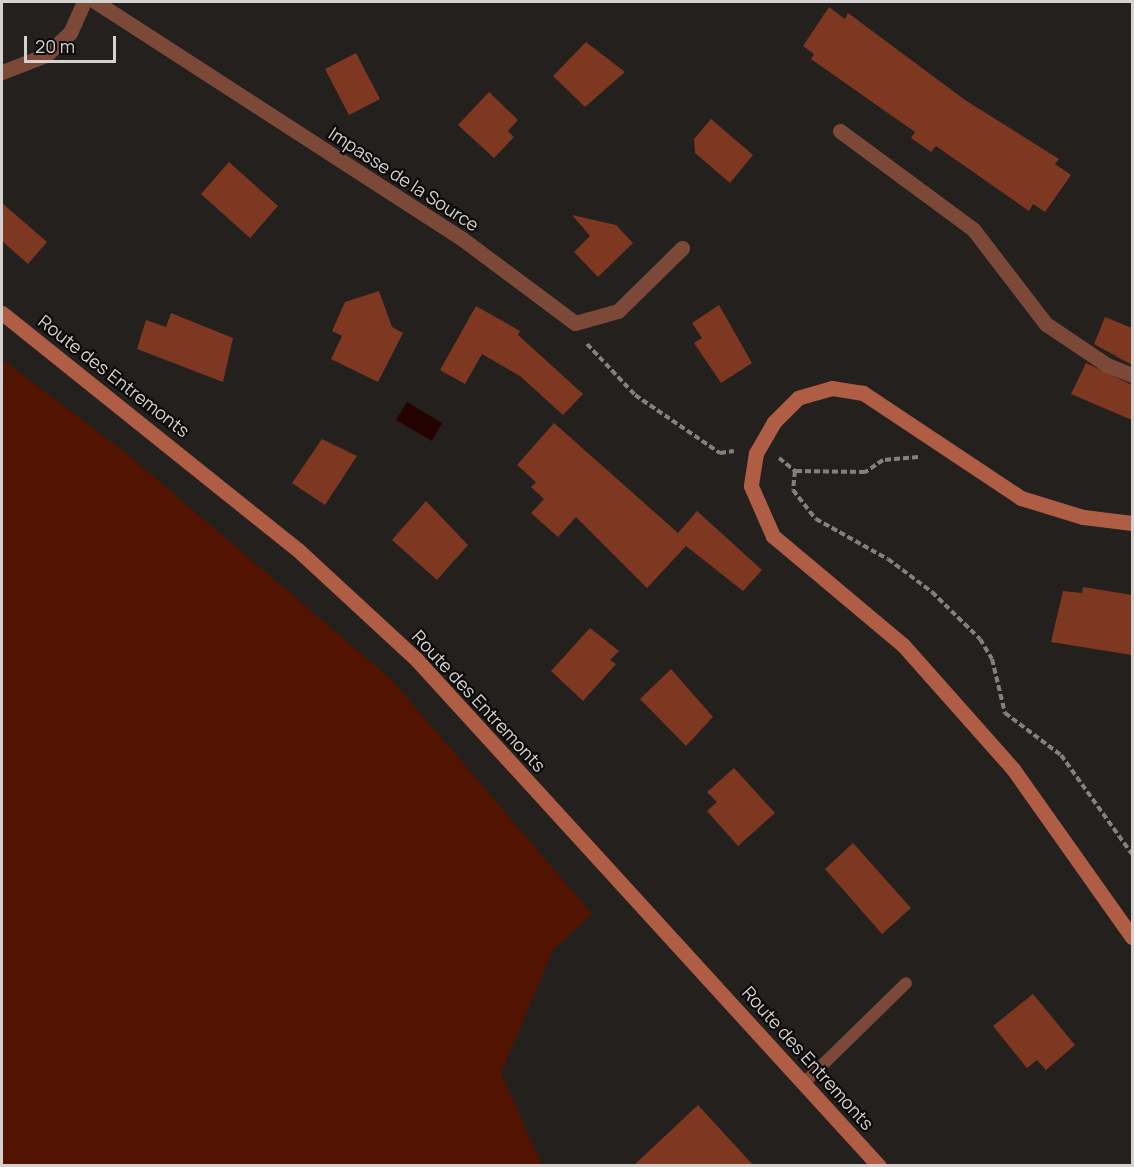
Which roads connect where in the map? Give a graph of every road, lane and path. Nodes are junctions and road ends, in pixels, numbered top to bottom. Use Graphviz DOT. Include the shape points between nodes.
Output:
graph roads {
  1 [pos="84,2"];
  2 [pos="96,2"];
  3 [pos="2,72"];
  4 [pos="840,131"];
  5 [pos="682,248"];
  6 [pos="2,313"];
  7 [pos="574,323"];
  8 [pos="1132,375"];
  9 [pos="734,451"];
  10 [pos="926,456"];
  11 [pos="1132,523"];
  12 [pos="1132,854"];
  13 [pos="1132,937"];
  14 [pos="906,983"];
  15 [pos="803,1083"];
  16 [pos="879,1166"];
  1 -- 3 [label="street" via="70,33 46,55"];
  2 -- 7 [label="street, Impasse de la Source" via="461,238"];
  4 -- 8 [label="street" via="973,229 1046,324 1107,365"];
  5 -- 7 [label="street" via="618,311"];
  6 -- 15 [label="main road, Route des Entremonts" via="298,550 416,659"];
  7 -- 9 [label="path" via="589,348 634,395 720,453"];
  10 -- 12 [label="path" via="883,460 864,472 795,471 793,490 816,519 888,559 932,592 980,639 992,659 1005,713 1061,755"];
  11 -- 13 [label="main road" via="1083,517 1021,498 863,393 832,388 798,398 774,422 756,453 751,486 773,536 903,645 1013,769"];
  14 -- 15 [label="lane"];
  15 -- 16 [label="main road, Route des Entremonts"];
}
